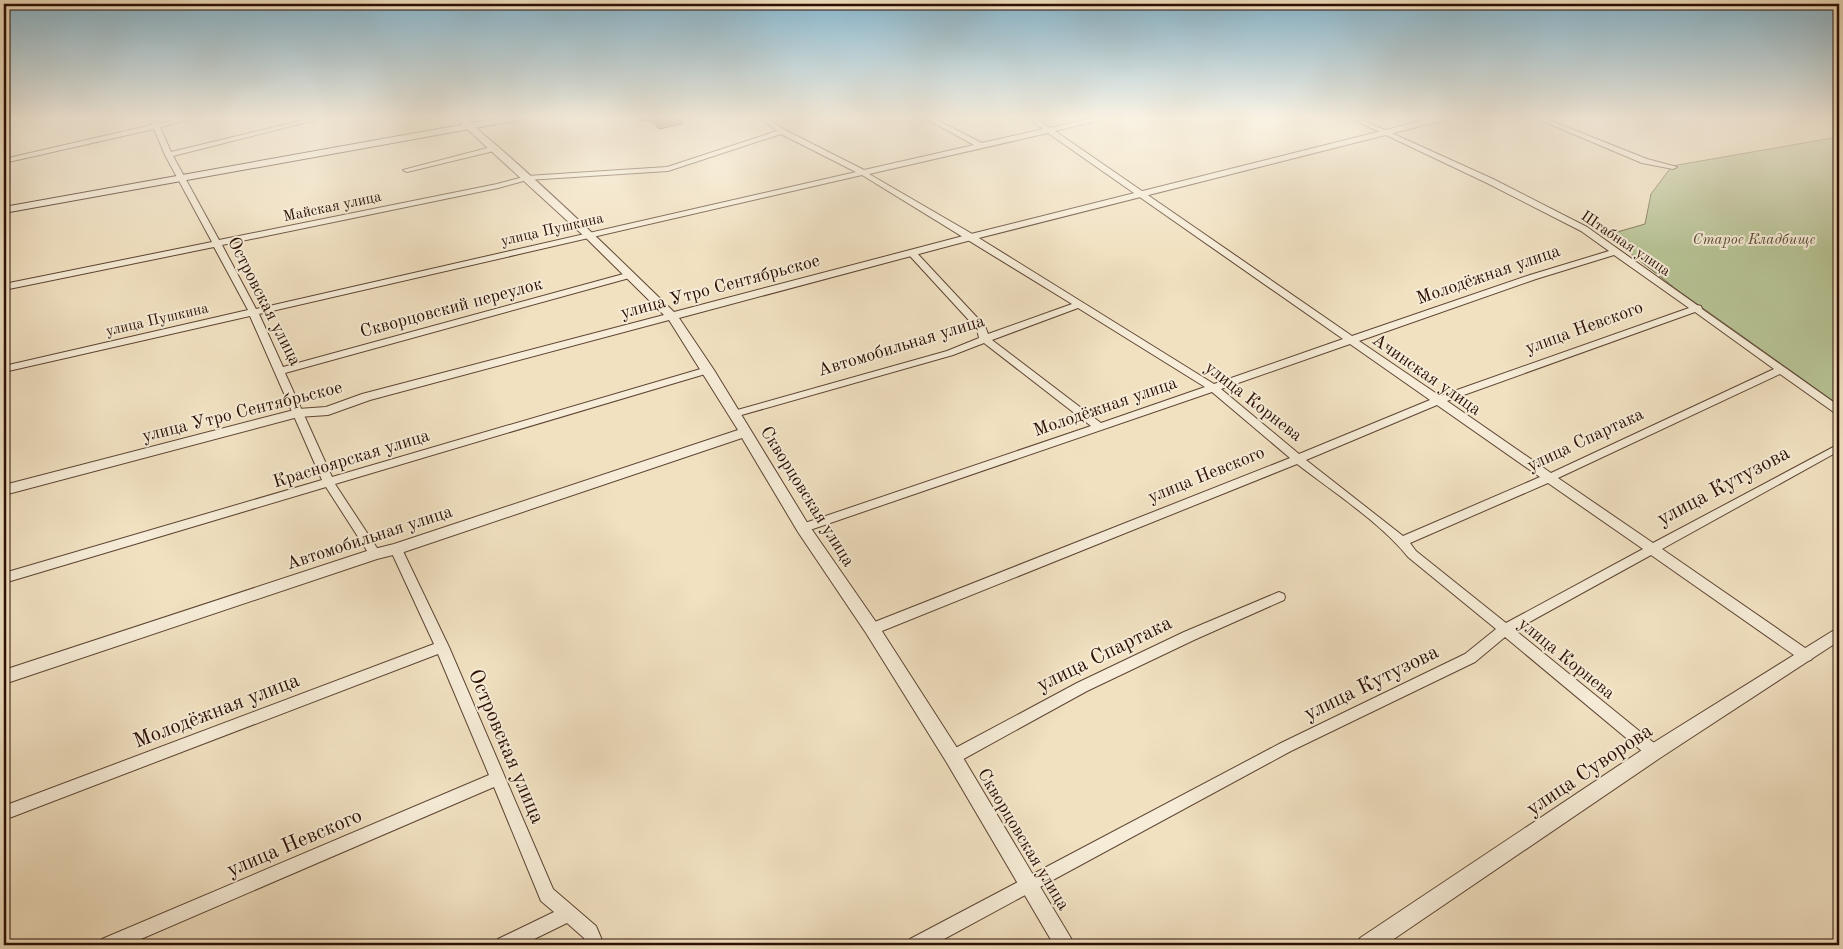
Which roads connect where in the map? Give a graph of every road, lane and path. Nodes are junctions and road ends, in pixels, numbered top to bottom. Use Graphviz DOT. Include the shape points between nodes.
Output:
graph roads {
  1 [pos="172,161"];
  2 [pos="264,161"];
  3 [pos="442,161"];
  4 [pos="509,161"];
  5 [pos="692,161"];
  6 [pos="840,161"];
  7 [pos="912,161"];
  8 [pos="1094,161"];
  9 [pos="1270,161"];
  10 [pos="1445,161"];
  11 [pos="1650,161"];
  12 [pos="1673,167"];
  13 [pos="407,170"];
  14 [pos="863,173"];
  15 [pos="181,178"];
  16 [pos="527,178"];
  17 [pos="1141,194"];
  18 [pos="4,210"];
  19 [pos="589,235"];
  20 [pos="971,237"];
  21 [pos="216,244"];
  22 [pos="1617,251"];
  23 [pos="912,253"];
  24 [pos="630,275"];
  25 [pos="4,287"];
  26 [pos="1077,304"];
  27 [pos="1698,308"];
  28 [pos="253,311"];
  29 [pos="673,317"];
  30 [pos="984,338"];
  31 [pos="1351,341"];
  32 [pos="4,369"];
  33 [pos="1782,369"];
  34 [pos="708,370"];
  35 [pos="280,371"];
  36 [pos="1214,388"];
  37 [pos="1437,401"];
  38 [pos="1839,410"];
  39 [pos="298,413"];
  40 [pos="734,414"];
  41 [pos="1100,427"];
  42 [pos="745,432"];
  43 [pos="1839,447"];
  44 [pos="1298,459"];
  45 [pos="1549,478"];
  46 [pos="329,483"];
  47 [pos="4,490"];
  48 [pos="803,528"];
  49 [pos="1402,541"];
  50 [pos="1650,549"];
  51 [pos="396,550"];
  52 [pos="374,554"];
  53 [pos="4,578"];
  54 [pos="1279,596"];
  55 [pos="872,629"];
  56 [pos="1504,630"];
  57 [pos="1839,633"];
  58 [pos="442,647"];
  59 [pos="1806,656"];
  60 [pos="4,677"];
  61 [pos="1654,752"];
  62 [pos="953,757"];
  63 [pos="498,778"];
  64 [pos="4,813"];
  65 [pos="1029,886"];
  66 [pos="567,914"];
  67 [pos="108,945"];
  68 [pos="504,945"];
  69 [pos="596,945"];
  70 [pos="916,945"];
  71 [pos="1065,945"];
  72 [pos="1367,945"];
  1 -- 15 [label="street, Островская улица"];
  2 -- 15 [label="main road"];
  3 -- 13 [label="street"];
  4 -- 16 [label="street, Скворцовская улица"];
  5 -- 16 [label="street, Майская улица" via="668,169"];
  6 -- 14 [label="street, улица Корнева"];
  7 -- 14 [label="street, улица Пушкина"];
  8 -- 17 [label="street, Ачинская улица"];
  9 -- 17 [label="street, улица Утро Сентябрьское"];
  10 -- 22 [label="street, Штабная улица" via="1584,229"];
  11 -- 12 [label="street"];
  14 -- 19 [label="street, улица Пушкина"];
  14 -- 20 [label="street, улица Корнева"];
  15 -- 18 [label="main road"];
  15 -- 21 [label="street, Островская улица"];
  16 -- 19 [label="street, Скворцовская улица"];
  16 -- 21 [label="street, Майская улица"];
  17 -- 20 [label="street, улица Утро Сентябрьское"];
  17 -- 31 [label="street, Ачинская улица"];
  19 -- 24 [label="street, Скворцовская улица"];
  19 -- 28 [label="street, улица Пушкина"];
  20 -- 23 [label="street, улица Утро Сентябрьское"];
  20 -- 26 [label="street, улица Корнева"];
  21 -- 25 [label="street, Майская улица"];
  21 -- 28 [label="street, Островская улица"];
  22 -- 27 [label="street, Штабная улица"];
  22 -- 31 [label="street, Молодёжная улица"];
  23 -- 29 [label="street, улица Утро Сентябрьское"];
  23 -- 30 [label="street" via="982,328"];
  24 -- 29 [label="street, Скворцовская улица"];
  24 -- 35 [label="street, Скворцовский переулок"];
  26 -- 30 [label="street, Автомобильная улица"];
  26 -- 36 [label="street, улица Корнева"];
  27 -- 33 [label="street, Штабная улица"];
  27 -- 37 [label="street, улица Невского"];
  28 -- 32 [label="street, улица Пушкина"];
  28 -- 35 [label="street, Островская улица"];
  29 -- 34 [label="street, Скворцовская улица"];
  29 -- 39 [label="street, улица Утро Сентябрьское" via="366,397 328,411"];
  30 -- 40 [label="street, Автомобильная улица" via="950,353"];
  30 -- 41 [label="street"];
  31 -- 36 [label="street, Молодёжная улица"];
  31 -- 37 [label="street, Ачинская улица"];
  33 -- 38 [label="street, Штабная улица"];
  33 -- 45 [label="street, улица Спартака"];
  34 -- 40 [label="street, Скворцовская улица"];
  34 -- 46 [label="street, Красноярская улица"];
  35 -- 39 [label="street, Островская улица"];
  36 -- 41 [label="street, Молодёжная улица"];
  36 -- 44 [label="street, улица Корнева"];
  37 -- 44 [label="street, улица Невского"];
  37 -- 45 [label="street, Ачинская улица"];
  39 -- 46 [label="street, Островская улица"];
  39 -- 47 [label="street, улица Утро Сентябрьское"];
  40 -- 42 [label="street, Скворцовская улица"];
  41 -- 48 [label="street, Молодёжная улица"];
  42 -- 48 [label="street, Скворцовская улица"];
  42 -- 51 [label="street, Автомобильная улица"];
  43 -- 50 [label="street, улица Кутузова"];
  44 -- 49 [label="street, улица Корнева"];
  44 -- 55 [label="street, улица Невского"];
  45 -- 49 [label="street, улица Спартака"];
  45 -- 50 [label="street, Ачинская улица"];
  46 -- 52 [label="street, Островская улица"];
  46 -- 53 [label="street, Красноярская улица"];
  48 -- 55 [label="street, Скворцовская улица"];
  49 -- 56 [label="street, улица Корнева" via="1412,554"];
  50 -- 56 [label="street, улица Кутузова"];
  50 -- 59 [label="street, Ачинская улица"];
  51 -- 52 [label="street, Автомобильная улица"];
  51 -- 58 [label="street, Островская улица"];
  52 -- 60 [label="street, Автомобильная улица"];
  54 -- 62 [label="street, улица Спартака" via="1082,687"];
  55 -- 62 [label="street, Скворцовская улица"];
  56 -- 61 [label="street, улица Корнева"];
  56 -- 65 [label="street, улица Кутузова" via="1470,658 1286,747"];
  57 -- 59 [label="street, улица Суворова"];
  58 -- 63 [label="street, Островская улица"];
  58 -- 64 [label="street, Молодёжная улица"];
  59 -- 61 [label="street, улица Суворова"];
  61 -- 72 [label="street, улица Суворова"];
  62 -- 65 [label="street, Скворцовская улица"];
  63 -- 66 [label="street, Островская улица" via="546,895"];
  63 -- 67 [label="street, улица Невского"];
  65 -- 70 [label="street, улица Кутузова"];
  65 -- 71 [label="street, Скворцовская улица"];
  66 -- 68 [label="street"];
  66 -- 69 [label="street, Островская улица" via="590,932"];
}
